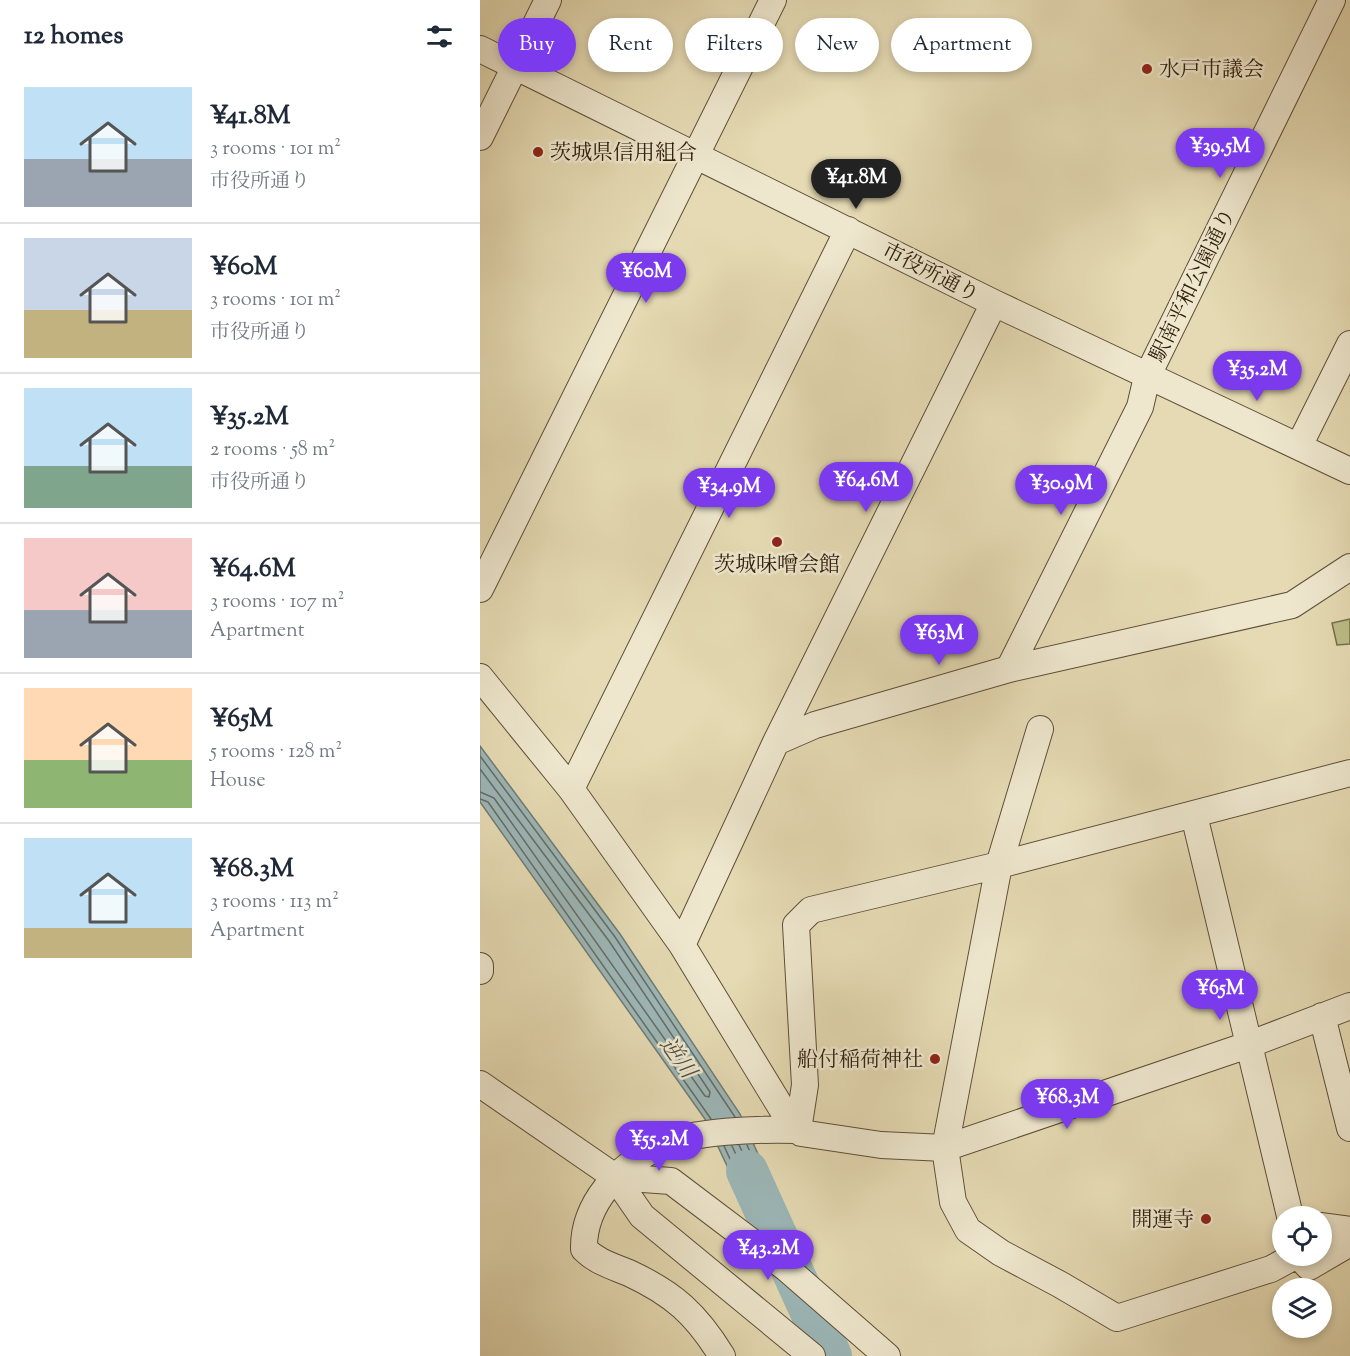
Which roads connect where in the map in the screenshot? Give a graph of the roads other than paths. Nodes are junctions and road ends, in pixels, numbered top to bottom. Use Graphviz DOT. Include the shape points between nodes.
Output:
graph roads {
  1 [pos="548,0"];
  2 [pos="773,0"];
  3 [pos="1332,0"];
  4 [pos="1341,0"];
  5 [pos="1350,4"];
  6 [pos="539,18"];
  7 [pos="480,50"];
  8 [pos="498,58"];
  9 [pos="512,72"];
  10 [pos="527,72"];
  11 [pos="480,136"];
  12 [pos="696,154"];
  13 [pos="848,230"];
  14 [pos="994,303"];
  15 [pos="1350,344"];
  16 [pos="1147,377"];
  17 [pos="1299,446"];
  18 [pos="1350,471"];
  19 [pos="1350,567"];
  20 [pos="480,589"];
  21 [pos="1009,669"];
  22 [pos="480,677"];
  23 [pos="1040,729"];
  24 [pos="777,742"];
  25 [pos="1350,773"];
  26 [pos="571,789"];
  27 [pos="1194,815"];
  28 [pos="999,865"];
  29 [pos="682,945"];
  30 [pos="480,966"];
  31 [pos="480,971"];
  32 [pos="1350,1006"];
  33 [pos="1322,1016"];
  34 [pos="1248,1045"];
  35 [pos="480,1084"];
  36 [pos="1350,1128"];
  37 [pos="798,1130"];
  38 [pos="945,1148"];
  39 [pos="615,1177"];
  40 [pos="1288,1206"];
  41 [pos="1332,1227"];
  42 [pos="1350,1230"];
  43 [pos="1350,1243"];
  44 [pos="1332,1254"];
  45 [pos="1277,1266"];
  46 [pos="722,1356"];
  47 [pos="812,1356"];
  48 [pos="887,1356"];
  1 -- 6 [label="street"];
  2 -- 12 [label="street"];
  3 -- 16 [label="street, 駅南平和公園通り"];
  4 -- 5 [label="street"];
  7 -- 8 [label="street, 市役所通り"];
  9 -- 11 [label="street"];
  10 -- 12 [label="street, 市役所通り"];
  12 -- 13 [label="street, 市役所通り"];
  12 -- 20 [label="street"];
  13 -- 14 [label="street, 市役所通り"];
  13 -- 26 [label="street"];
  14 -- 16 [label="street, 市役所通り"];
  14 -- 24 [label="street"];
  15 -- 17 [label="street"];
  16 -- 17 [label="street, 市役所通り"];
  16 -- 21 [label="street, 駅南平和公園通り" via="1140,407"];
  17 -- 18 [label="street, 市役所通り"];
  19 -- 21 [label="street" via="1292,604"];
  21 -- 24 [label="street" via="815,725"];
  22 -- 26 [label="street"];
  23 -- 28 [label="street"];
  24 -- 29 [label="street"];
  25 -- 27 [label="street"];
  26 -- 29 [label="street"];
  27 -- 28 [label="street"];
  27 -- 34 [label="street"];
  28 -- 37 [label="street" via="811,910 796,925 804,1085"];
  28 -- 38 [label="street"];
  29 -- 37 [label="street"];
  30 -- 31 [label="street"];
  32 -- 33 [label="street"];
  33 -- 34 [label="street"];
  33 -- 36 [label="street"];
  34 -- 38 [label="street"];
  34 -- 40 [label="street"];
  35 -- 39 [label="street"];
  37 -- 38 [label="street" via="881,1145"];
  37 -- 39 [label="street" via="689,1137 658,1147"];
  38 -- 45 [label="street" via="952,1202 968,1230 1000,1253 1117,1318"];
  39 -- 46 [label="street" via="591,1209 584,1249 594,1260 630,1274 685,1305"];
  39 -- 47 [label="street" via="642,1216"];
  39 -- 48 [label="street" via="671,1181 786,1268"];
  41 -- 42 [label="street"];
  43 -- 44 [label="street"];
}
